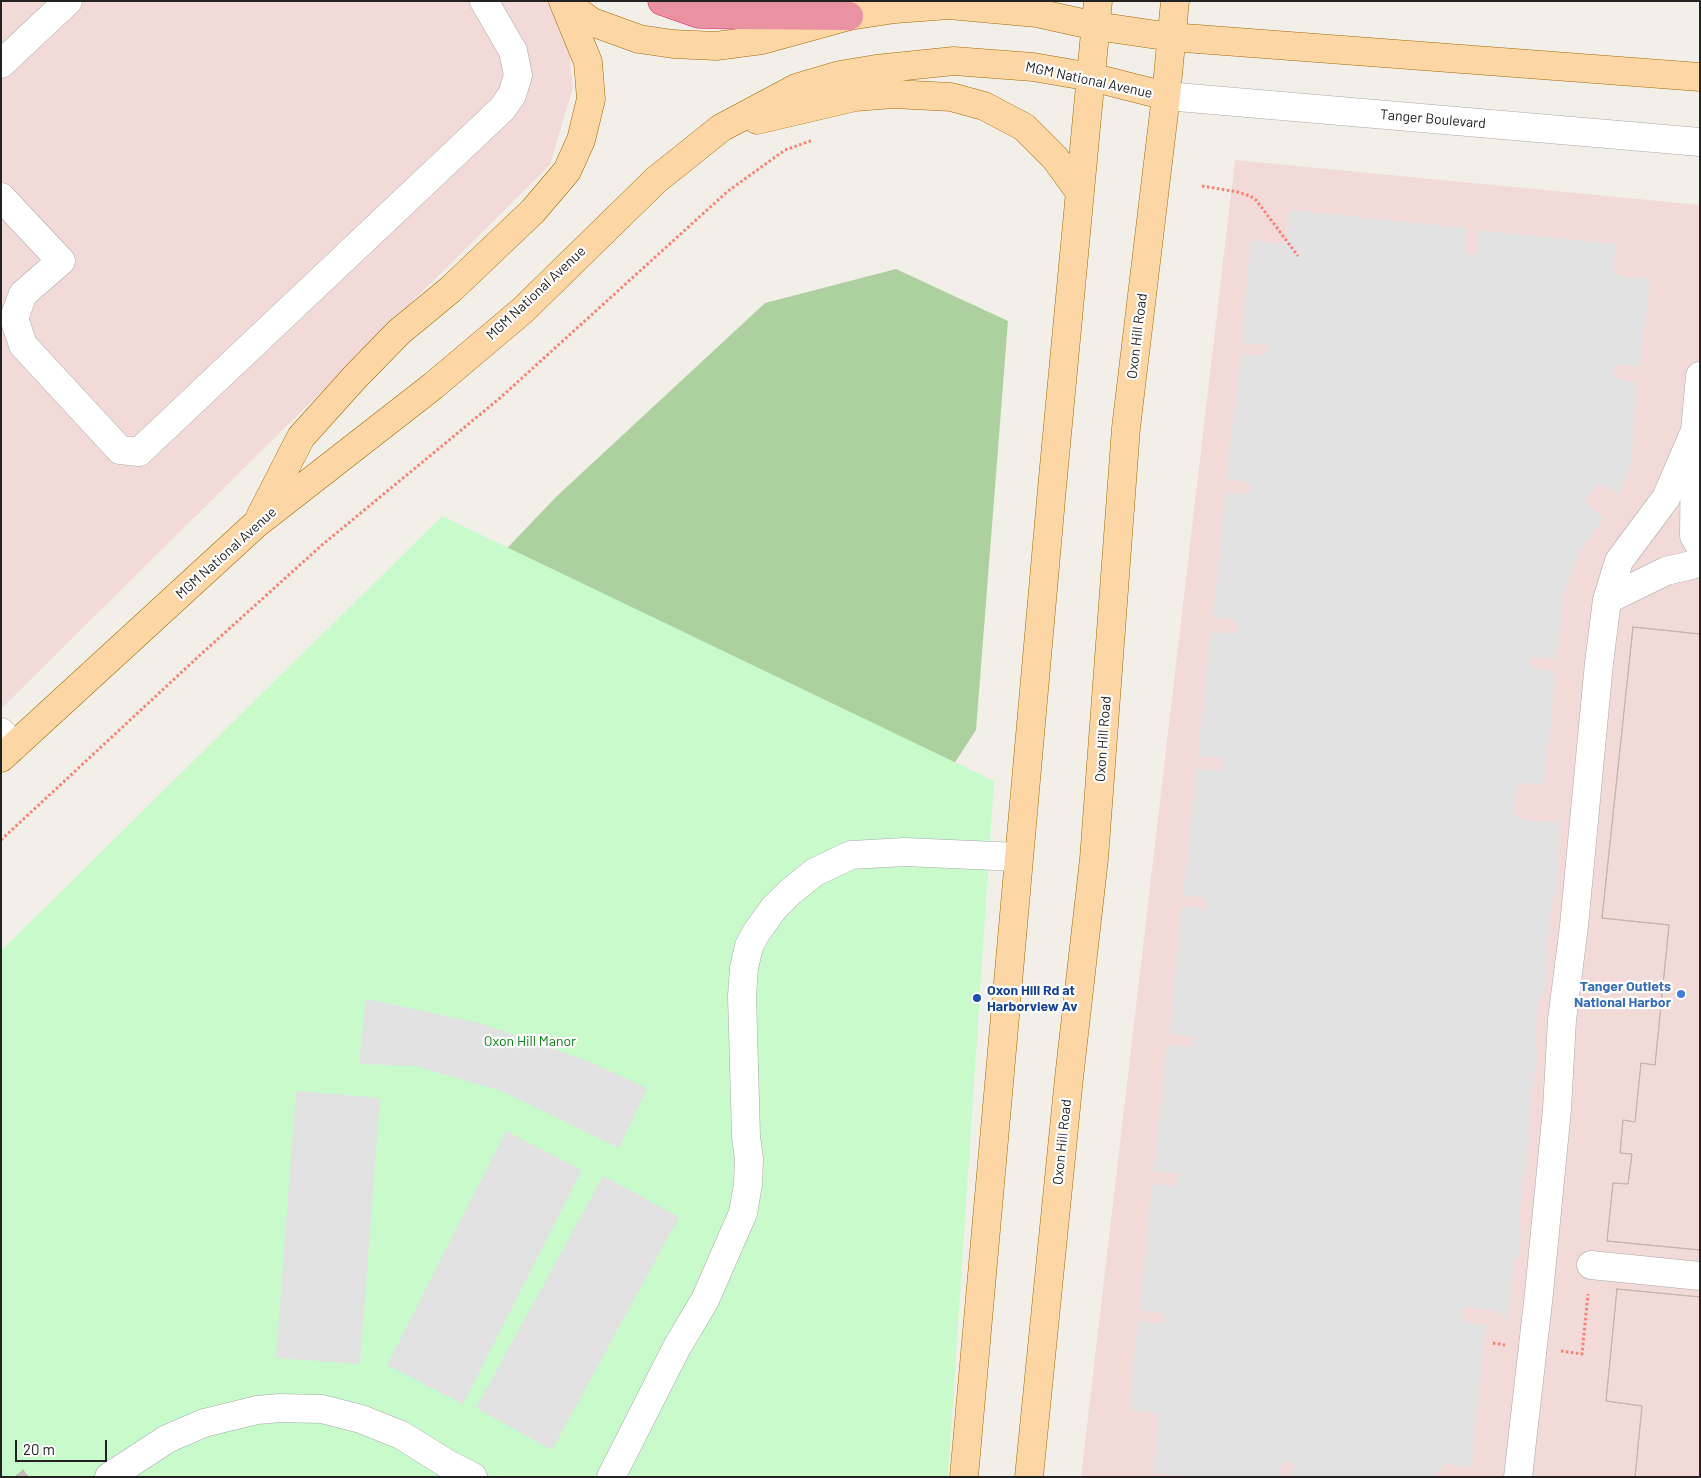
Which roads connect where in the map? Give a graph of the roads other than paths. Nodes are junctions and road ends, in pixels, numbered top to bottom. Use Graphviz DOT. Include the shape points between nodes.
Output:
graph roads {
  1 [pos="68,1"];
  2 [pos="484,1"];
  3 [pos="563,1"];
  4 [pos="662,1"];
  5 [pos="1175,1"];
  6 [pos="1097,14"];
  7 [pos="849,16"];
  8 [pos="1172,37"];
  9 [pos="1,64"];
  10 [pos="1091,77"];
  11 [pos="1700,77"];
  12 [pos="1166,96"];
  13 [pos="722,128"];
  14 [pos="1700,142"];
  15 [pos="1079,191"];
  16 [pos="1,196"];
  17 [pos="1700,376"];
  18 [pos="1695,431"];
  19 [pos="256,524"];
  20 [pos="1700,546"];
  21 [pos="1700,564"];
  22 [pos="1607,600"];
  23 [pos="6,745"];
  24 [pos="1018,857"];
  25 [pos="1591,1265"];
  26 [pos="1700,1276"];
  27 [pos="109,1477"];
  28 [pos="473,1477"];
  29 [pos="611,1477"];
  30 [pos="964,1477"];
  31 [pos="1029,1477"];
  32 [pos="1518,1477"];
  1 -- 9 [label="street"];
  2 -- 16 [label="street" via="513,51 518,75 512,95 138,452 120,450 23,345 14,318 23,294 61,261"];
  3 -- 7 [label="main road" via="592,22 640,39 674,44 716,46 762,40"];
  3 -- 19 [label="main road" via="588,62 591,99 581,140 567,171 533,212 399,332 301,437"];
  4 -- 7 [label="highway" via="700,14"];
  5 -- 8 [label="main road, Oxon Hill Road"];
  6 -- 7 [label="main road" via="949,6"];
  6 -- 8 [label="main road"];
  6 -- 10 [label="main road"];
  8 -- 11 [label="main road"];
  8 -- 12 [label="main road, Oxon Hill Road"];
  10 -- 12 [label="main road, MGM National Avenue"];
  10 -- 13 [label="main road, MGM National Avenue" via="1015,64 954,62 876,69 796,88"];
  10 -- 15 [label="main road"];
  12 -- 14 [label="street, Tanger Boulevard"];
  12 -- 31 [label="main road, Oxon Hill Road" via="1126,428 1094,859"];
  13 -- 15 [label="main road" via="855,97 893,94 950,97 984,106 1024,127 1055,158"];
  13 -- 19 [label="main road, MGM National Avenue" via="656,180 523,310 433,386"];
  15 -- 24 [label="main road"];
  17 -- 18 [label="street"];
  18 -- 20 [label="street" via="1694,536"];
  18 -- 22 [label="street" via="1666,498 1619,561"];
  19 -- 23 [label="main road, MGM National Avenue"];
  21 -- 22 [label="street" via="1666,571"];
  22 -- 32 [label="street"];
  24 -- 29 [label="street" via="905,852 851,855 815,872 790,892 756,933 744,968 742,996 749,1159 743,1213 705,1300 677,1347"];
  24 -- 30 [label="main road"];
  25 -- 26 [label="street"];
  27 -- 28 [label="street" via="167,1439 204,1423 280,1408 322,1409 361,1418 401,1435"];
}
